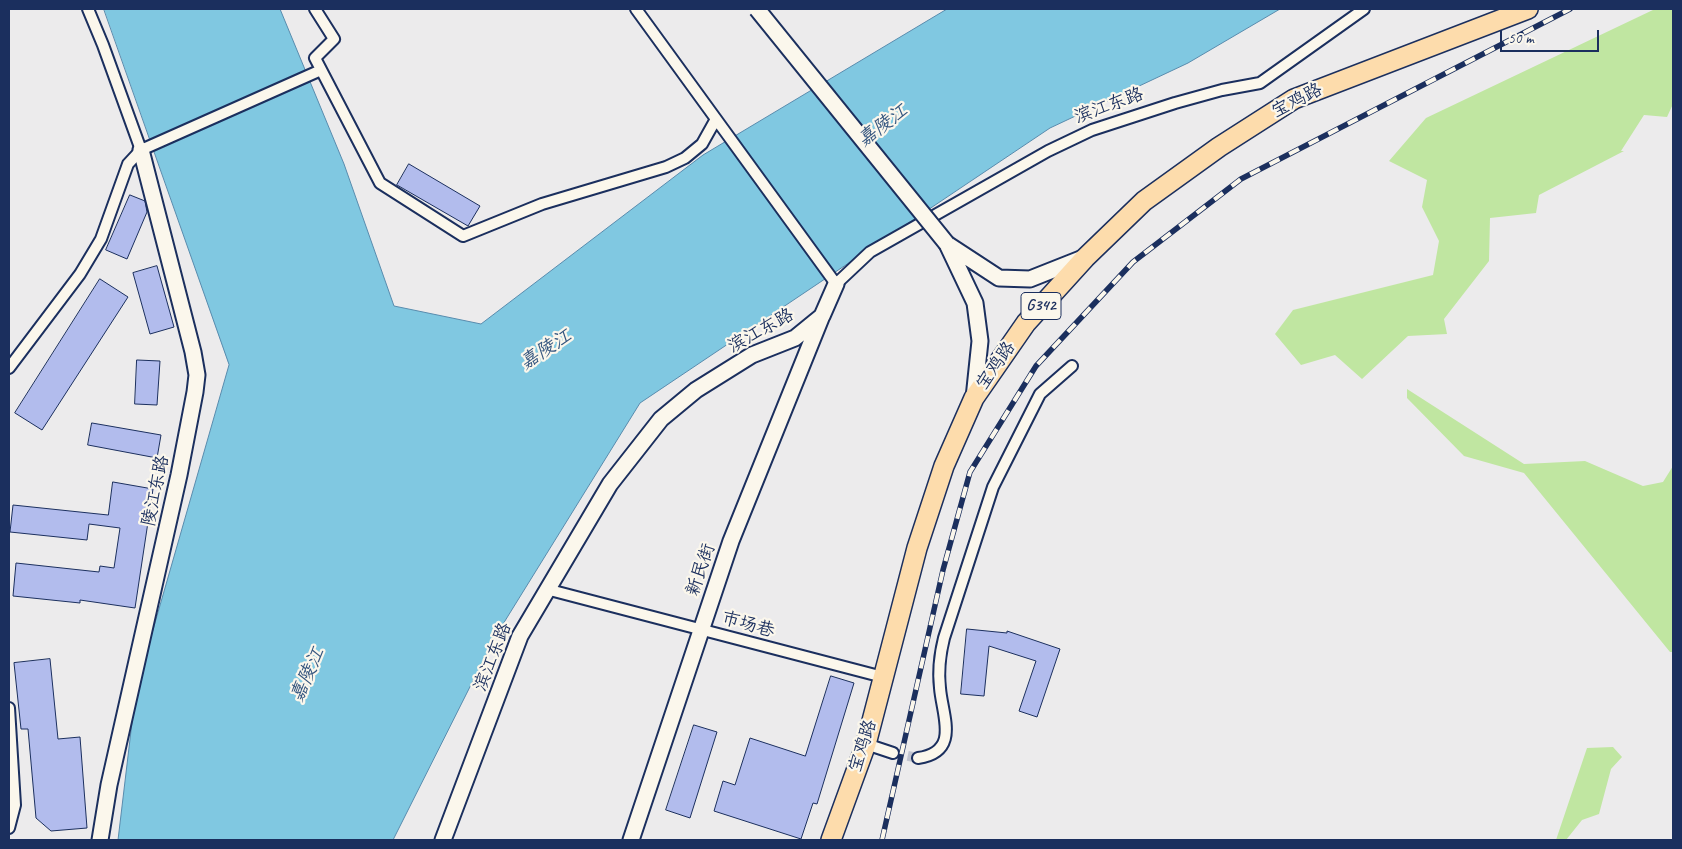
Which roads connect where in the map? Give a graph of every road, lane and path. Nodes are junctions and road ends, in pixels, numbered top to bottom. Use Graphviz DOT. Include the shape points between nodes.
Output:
graph roads {
  1 [pos="88,9"];
  2 [pos="315,9"];
  3 [pos="636,9"];
  4 [pos="757,9"];
  5 [pos="1364,9"];
  6 [pos="1528,9"];
  7 [pos="321,70"];
  8 [pos="719,124"];
  9 [pos="141,150"];
  10 [pos="947,244"];
  11 [pos="1085,258"];
  12 [pos="833,278"];
  13 [pos="822,316"];
  14 [pos="1072,366"];
  15 [pos="9,368"];
  16 [pos="974,398"];
  17 [pos="546,589"];
  18 [pos="701,629"];
  19 [pos="883,677"];
  20 [pos="9,708"];
  21 [pos="866,744"];
  22 [pos="893,753"];
  23 [pos="918,758"];
  24 [pos="9,828"];
  25 [pos="100,840"];
  26 [pos="443,840"];
  27 [pos="631,840"];
  28 [pos="831,840"];
  1 -- 9 [label="street"];
  2 -- 7 [label="street" via="334,39 314,58"];
  3 -- 8 [label="street"];
  4 -- 10 [label="street, bridge"];
  5 -- 12 [label="street, 滨江东路" via="1260,83 1175,103 1092,130 1048,151 870,252"];
  6 -- 11 [label="highway, 宝鸡路 / G342" via="1294,98 1219,146 1144,201"];
  7 -- 8 [label="street" via="380,183 463,236 542,204 666,167 685,158"];
  7 -- 9 [label="street"];
  8 -- 12 [label="street"];
  9 -- 15 [label="street" via="128,164 102,239 80,274"];
  9 -- 25 [label="street, 陵江东路" via="197,375 179,475 109,785"];
  10 -- 11 [label="street" via="999,278 1030,279"];
  10 -- 16 [label="street" via="975,303 980,341"];
  11 -- 16 [label="highway, 宝鸡路 / G342" via="1026,322"];
  12 -- 13 [label="street, 滨江东路"];
  13 -- 17 [label="street, 滨江东路" via="795,338 752,355 696,390 661,419 610,484"];
  13 -- 18 [label="street, 新民街" via="731,541"];
  14 -- 23 [label="street" via="1040,394 993,486 940,655 946,735 934,752"];
  16 -- 19 [label="highway, 宝鸡路 / G342" via="941,475 917,548"];
  17 -- 18 [label="street, 市场巷"];
  17 -- 26 [label="street, 滨江东路" via="520,636"];
  18 -- 19 [label="street, 市场巷"];
  18 -- 27 [label="street, 新民街"];
  19 -- 21 [label="highway, 宝鸡路 / G342"];
  20 -- 24 [label="street" via="16,805"];
  21 -- 22 [label="street"];
  21 -- 28 [label="highway, 宝鸡路 / G342"];
}
